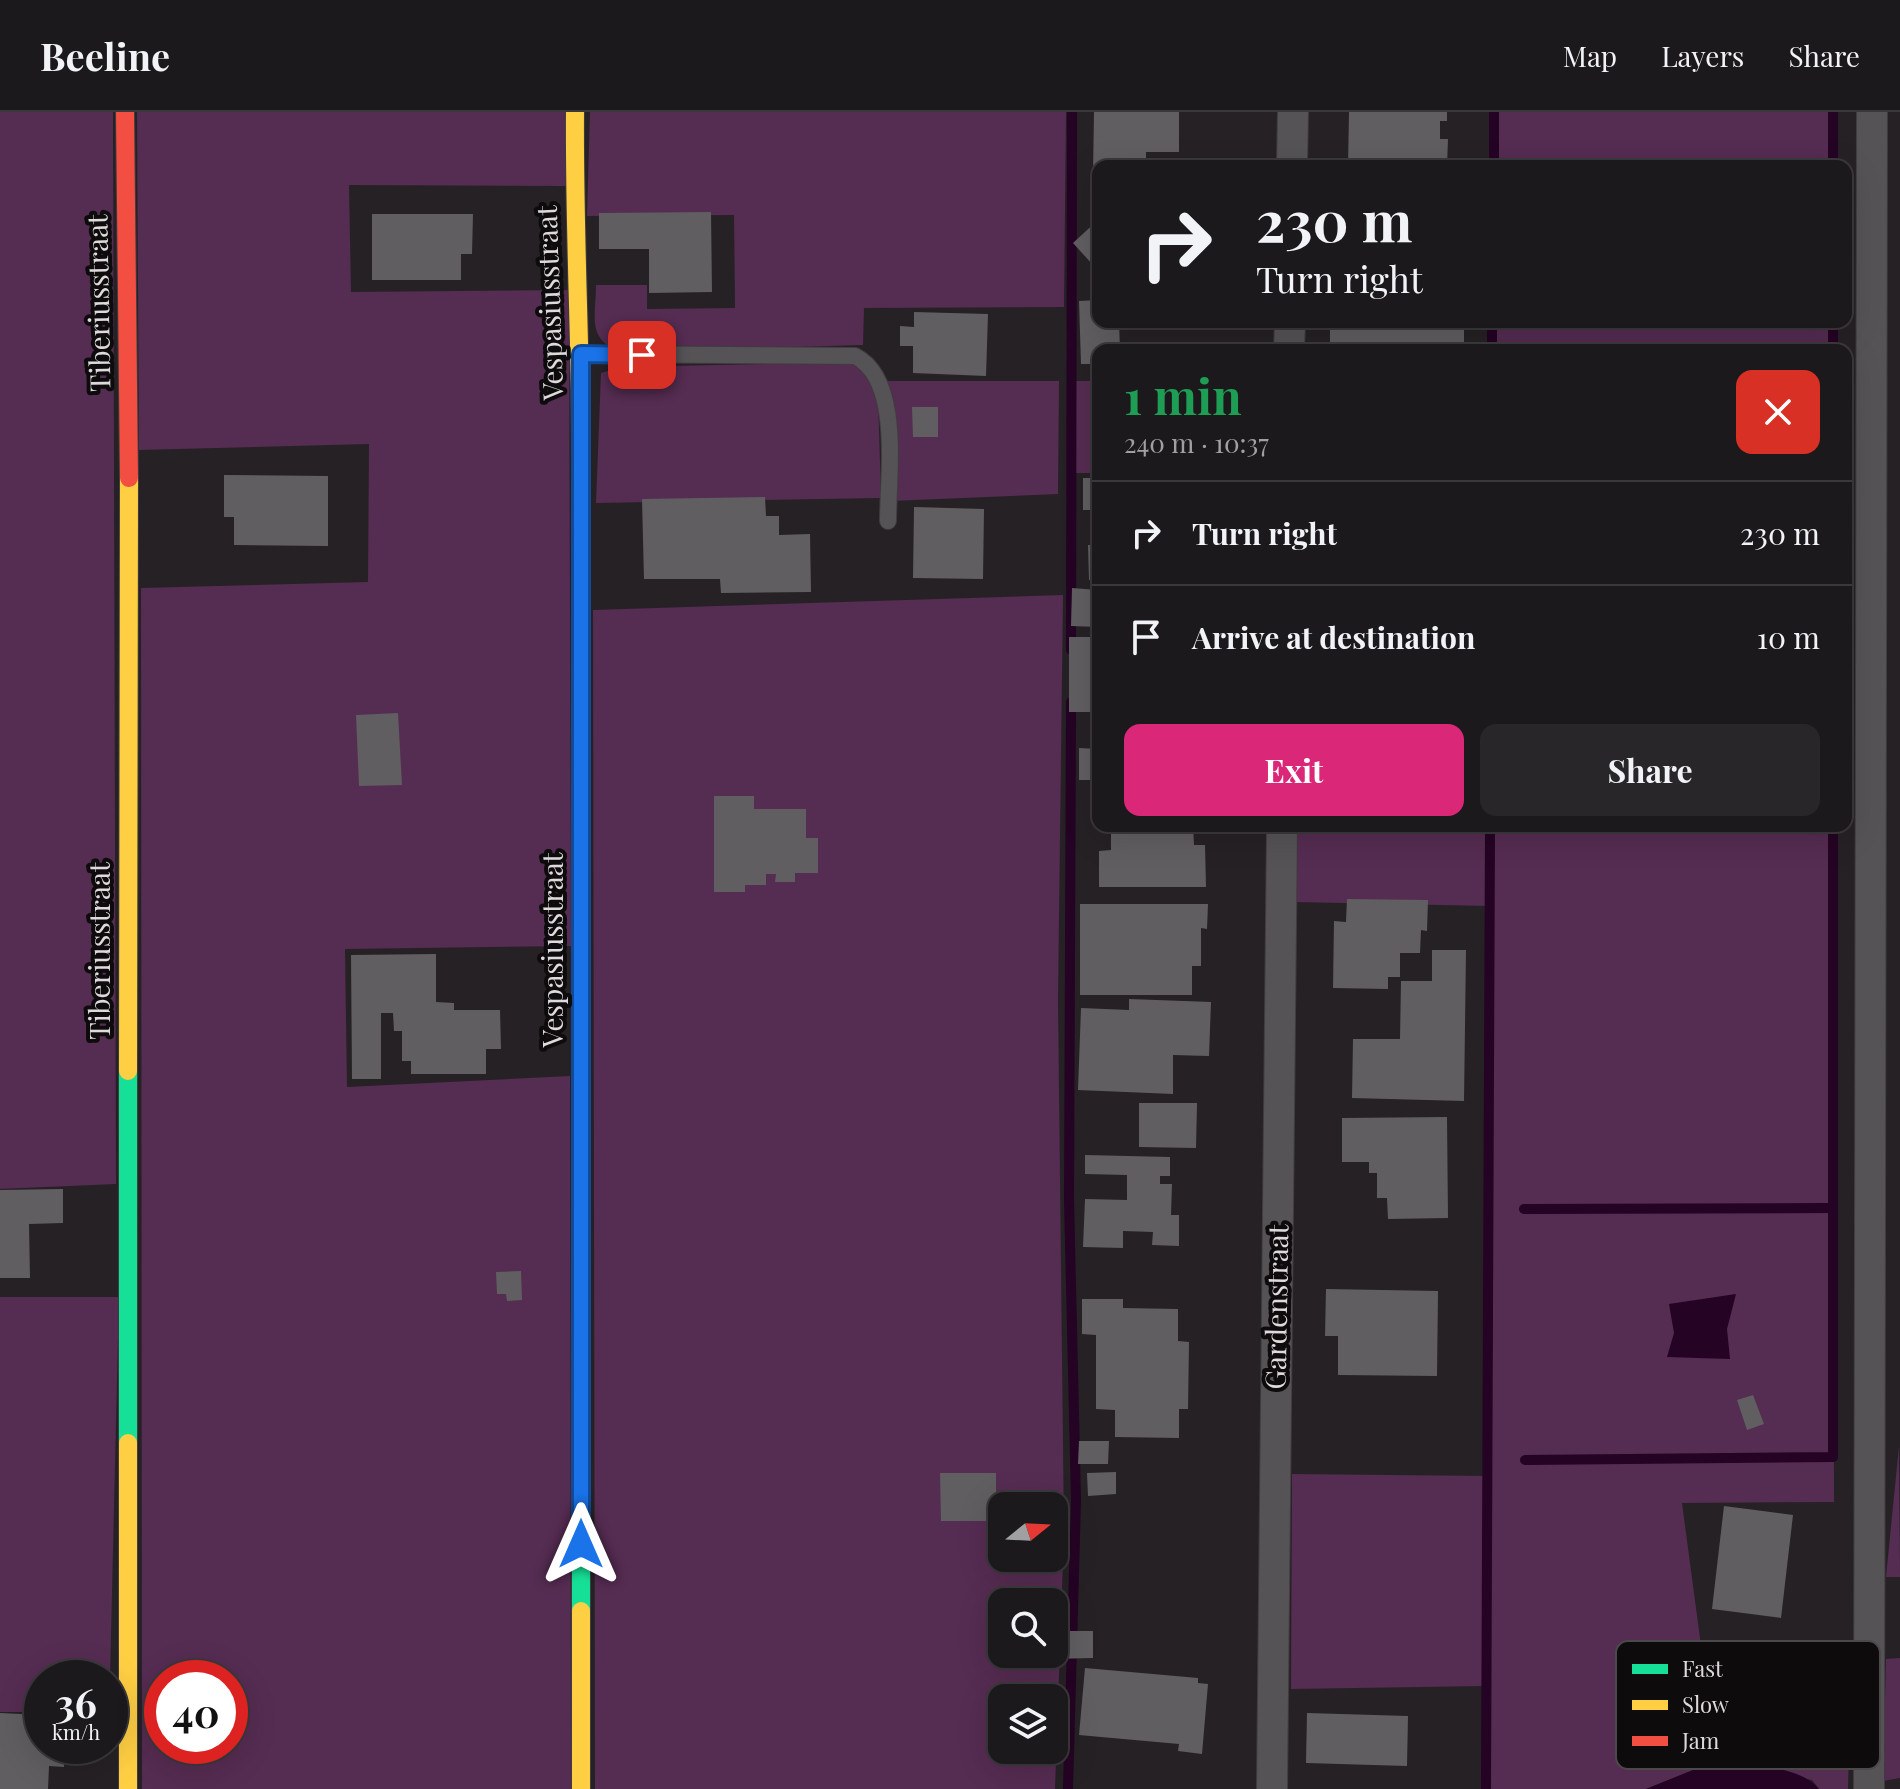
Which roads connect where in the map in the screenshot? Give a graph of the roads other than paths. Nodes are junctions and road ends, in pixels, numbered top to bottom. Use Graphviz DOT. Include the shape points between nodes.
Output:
graph roads {
  1 [pos="125,112"];
  2 [pos="575,112"];
  3 [pos="1293,112"];
  4 [pos="1872,112"];
  5 [pos="1292,160"];
  6 [pos="581,354"];
  7 [pos="888,521"];
  8 [pos="1282,832"];
  9 [pos="1869,1641"];
  10 [pos="1869,1769"];
  11 [pos="128,1789"];
  12 [pos="581,1789"];
  13 [pos="1272,1789"];
  14 [pos="1869,1789"];
  1 -- 11 [label="street, Tiberiusstraat"];
  2 -- 6 [label="street, Vespasiusstraat" via="574,234"];
  3 -- 5 [label="street"];
  4 -- 9 [label="street"];
  6 -- 7 [label="lane" via="855,356 870,364 887,401"];
  6 -- 12 [label="street, Vespasiusstraat"];
  8 -- 13 [label="street, Gardenstraat"];
  10 -- 14 [label="street"];
}
